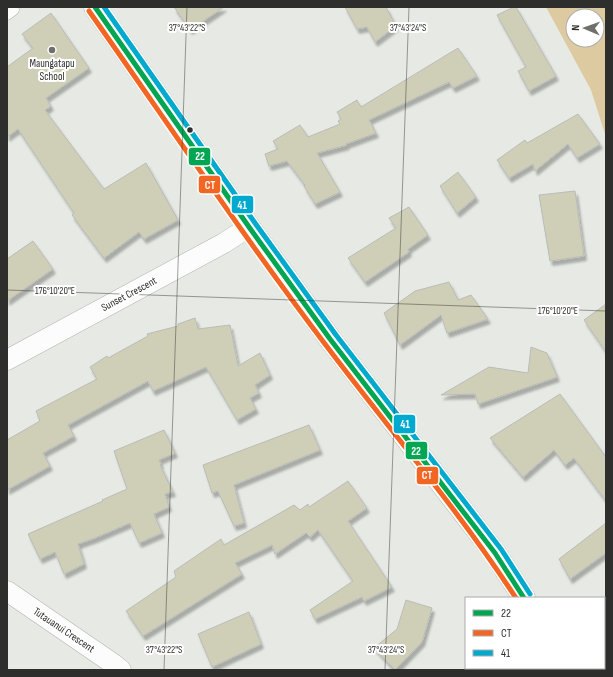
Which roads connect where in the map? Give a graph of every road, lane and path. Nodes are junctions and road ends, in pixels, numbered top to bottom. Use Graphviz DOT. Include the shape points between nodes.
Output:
graph roads {
  1 [pos="95,7"];
  2 [pos="249,227"];
  3 [pos="7,360"];
  4 [pos="7,591"];
  5 [pos="523,597"];
  6 [pos="121,670"];
  1 -- 2 [label="street"];
  2 -- 3 [label="street, Sunset Crescent"];
  2 -- 5 [label="street" via="330,339 495,553"];
  4 -- 6 [label="street, Tutauanui Crescent"];
}
